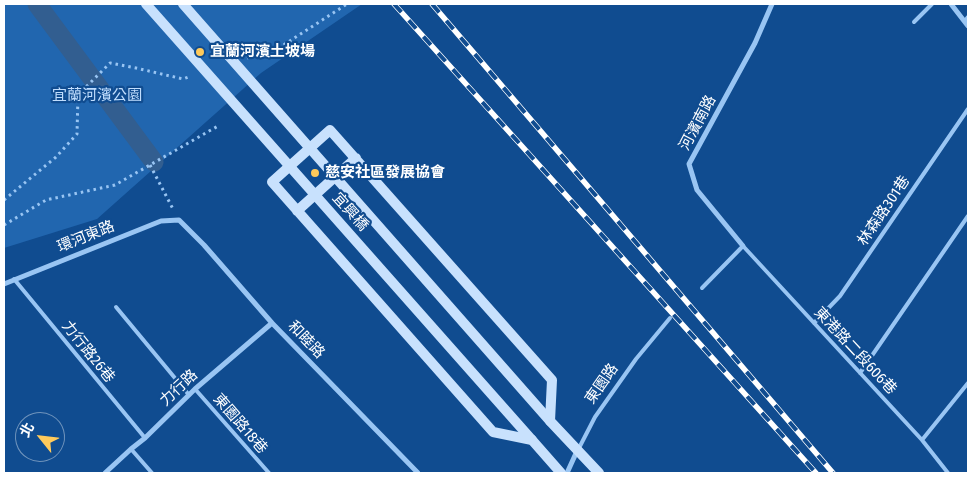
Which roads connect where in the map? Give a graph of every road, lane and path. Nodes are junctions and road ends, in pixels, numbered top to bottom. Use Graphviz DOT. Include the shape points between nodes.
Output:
graph roads {
  1 [pos="146,4"];
  2 [pos="183,4"];
  3 [pos="347,4"];
  4 [pos="772,4"];
  5 [pos="932,4"];
  6 [pos="951,4"];
  7 [pos="967,21"];
  8 [pos="914,22"];
  9 [pos="246,58"];
  10 [pos="192,76"];
  11 [pos="968,109"];
  12 [pos="218,126"];
  13 [pos="356,158"];
  14 [pos="150,165"];
  15 [pos="4,200"];
  16 [pos="297,211"];
  17 [pos="968,216"];
  18 [pos="179,220"];
  19 [pos="4,225"];
  20 [pos="743,246"];
  21 [pos="14,279"];
  22 [pos="4,284"];
  23 [pos="702,288"];
  24 [pos="116,307"];
  25 [pos="670,318"];
  26 [pos="272,323"];
  27 [pos="814,323"];
  28 [pos="860,373"];
  29 [pos="968,383"];
  30 [pos="195,389"];
  31 [pos="189,395"];
  32 [pos="550,421"];
  33 [pos="144,438"];
  34 [pos="532,440"];
  35 [pos="922,440"];
  36 [pos="131,449"];
  37 [pos="578,450"];
  38 [pos="105,473"];
  39 [pos="152,473"];
  40 [pos="269,473"];
  41 [pos="418,473"];
  42 [pos="561,473"];
  43 [pos="567,473"];
  44 [pos="599,473"];
  45 [pos="948,473"];
  1 -- 34 [label="street, 宜興橋, bridge"];
  2 -- 32 [label="street, 宜興橋, bridge"];
  3 -- 9 [label="path" via="282,46"];
  4 -- 20 [label="street, 河濱南路" via="755,43 689,164 697,190"];
  5 -- 8 [label="lane"];
  6 -- 7 [label="street"];
  10 -- 15 [label="path" via="183,79 110,63 78,95 77,134 56,157"];
  11 -- 27 [label="lane, 林森路301巷" via="840,296"];
  12 -- 14 [label="path"];
  13 -- 16 [label="street"];
  13 -- 16 [label="street" via="330,130 272,182"];
  13 -- 32 [label="street" via="552,380"];
  14 -- 18 [label="path"];
  14 -- 19 [label="path" via="115,185 46,200"];
  16 -- 34 [label="street" via="493,432"];
  17 -- 28 [label="lane"];
  18 -- 21 [label="street, 環河東路" via="161,221"];
  18 -- 26 [label="street, 和睦路"];
  20 -- 23 [label="lane"];
  20 -- 27 [label="lane, 東港路二段606巷"];
  21 -- 22 [label="street, 環河東路"];
  21 -- 33 [label="lane, 力行路26巷"];
  24 -- 31 [label="lane"];
  25 -- 37 [label="lane, 東園路" via="636,358 595,417"];
  26 -- 30 [label="street, 力行路"];
  26 -- 41 [label="street, 和睦路"];
  27 -- 28 [label="lane, 東港路二段606巷"];
  28 -- 35 [label="lane, 東港路二段606巷"];
  29 -- 35 [label="lane"];
  30 -- 31 [label="street, 力行路"];
  30 -- 40 [label="lane, 東園路18巷"];
  31 -- 33 [label="street, 力行路"];
  32 -- 37 [label="street, 宜興橋"];
  33 -- 36 [label="street, 力行路"];
  34 -- 42 [label="street, 宜興橋"];
  35 -- 45 [label="lane, 東港路二段606巷"];
  36 -- 38 [label="street, 力行路"];
  36 -- 39 [label="lane"];
  37 -- 43 [label="street, 東園路"];
  37 -- 44 [label="street, 宜興橋"];
}
